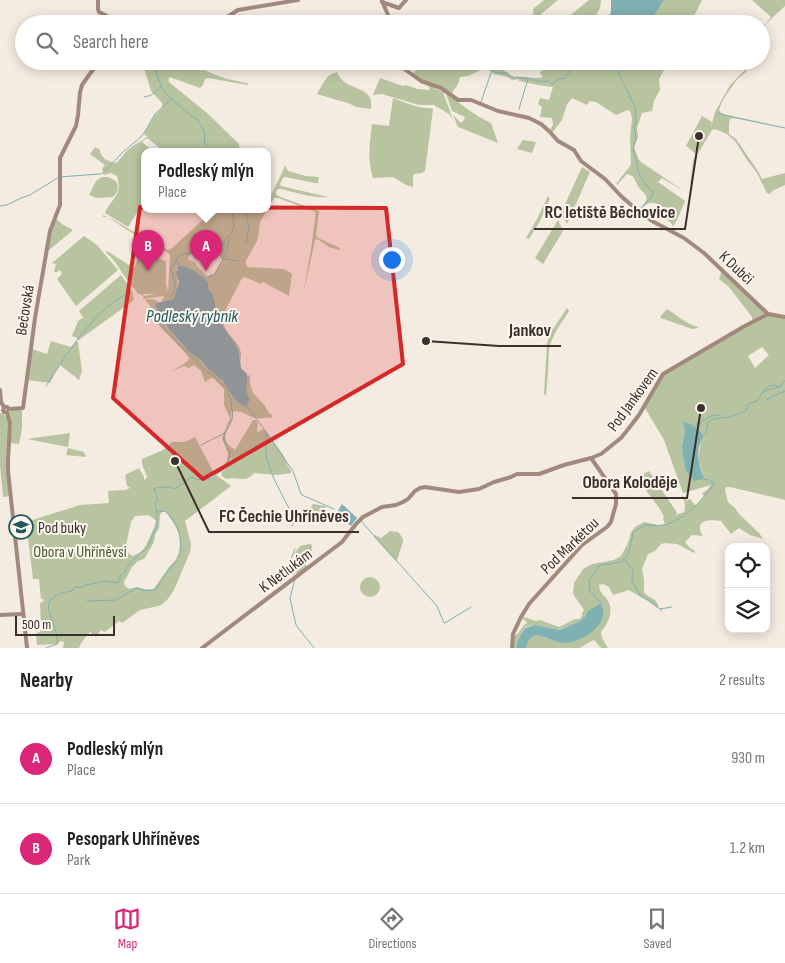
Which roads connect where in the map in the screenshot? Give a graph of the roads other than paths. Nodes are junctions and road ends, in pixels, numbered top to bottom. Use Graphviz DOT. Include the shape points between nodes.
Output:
graph roads {
  1 [pos="98,0"];
  2 [pos="298,0"];
  3 [pos="406,0"];
  4 [pos="381,1"];
  5 [pos="105,15"];
  6 [pos="230,15"];
  7 [pos="388,15"];
  8 [pos="92,70"];
  9 [pos="406,70"];
  10 [pos="768,314"];
  11 [pos="785,317"];
  12 [pos="0,390"];
  13 [pos="5,410"];
  14 [pos="591,458"];
  15 [pos="539,474"];
  16 [pos="23,614"];
  17 [pos="0,615"];
  18 [pos="27,648"];
  19 [pos="202,648"];
  20 [pos="512,648"];
  1 -- 5 [label="street" via="98,9"];
  2 -- 6 [label="street" via="238,10"];
  3 -- 4 [label="street" via="401,8"];
  4 -- 7 [label="street"];
  8 -- 13 [label="street, Bečovská" via="81,88 76,126 60,158 60,206 50,231 23,408"];
  9 -- 10 [label="street, K Dubči" via="458,100 470,100 538,122 558,141 574,150 581,161 605,179 627,202 704,253"];
  10 -- 11 [label="street"];
  10 -- 14 [label="street, Pod Jankovem" via="664,374 630,428"];
  12 -- 13 [label="street"];
  13 -- 16 [label="street" via="10,423 8,471"];
  14 -- 15 [label="street, Pod Jankovem"];
  14 -- 20 [label="street, Pod Markétou" via="616,494 611,522 582,546 529,604 513,634"];
  15 -- 19 [label="street, K Netlukám" via="518,474 477,490 459,492 420,488 403,502 380,508 363,517 342,542"];
  16 -- 17 [label="street"];
  16 -- 18 [label="street"];
}
